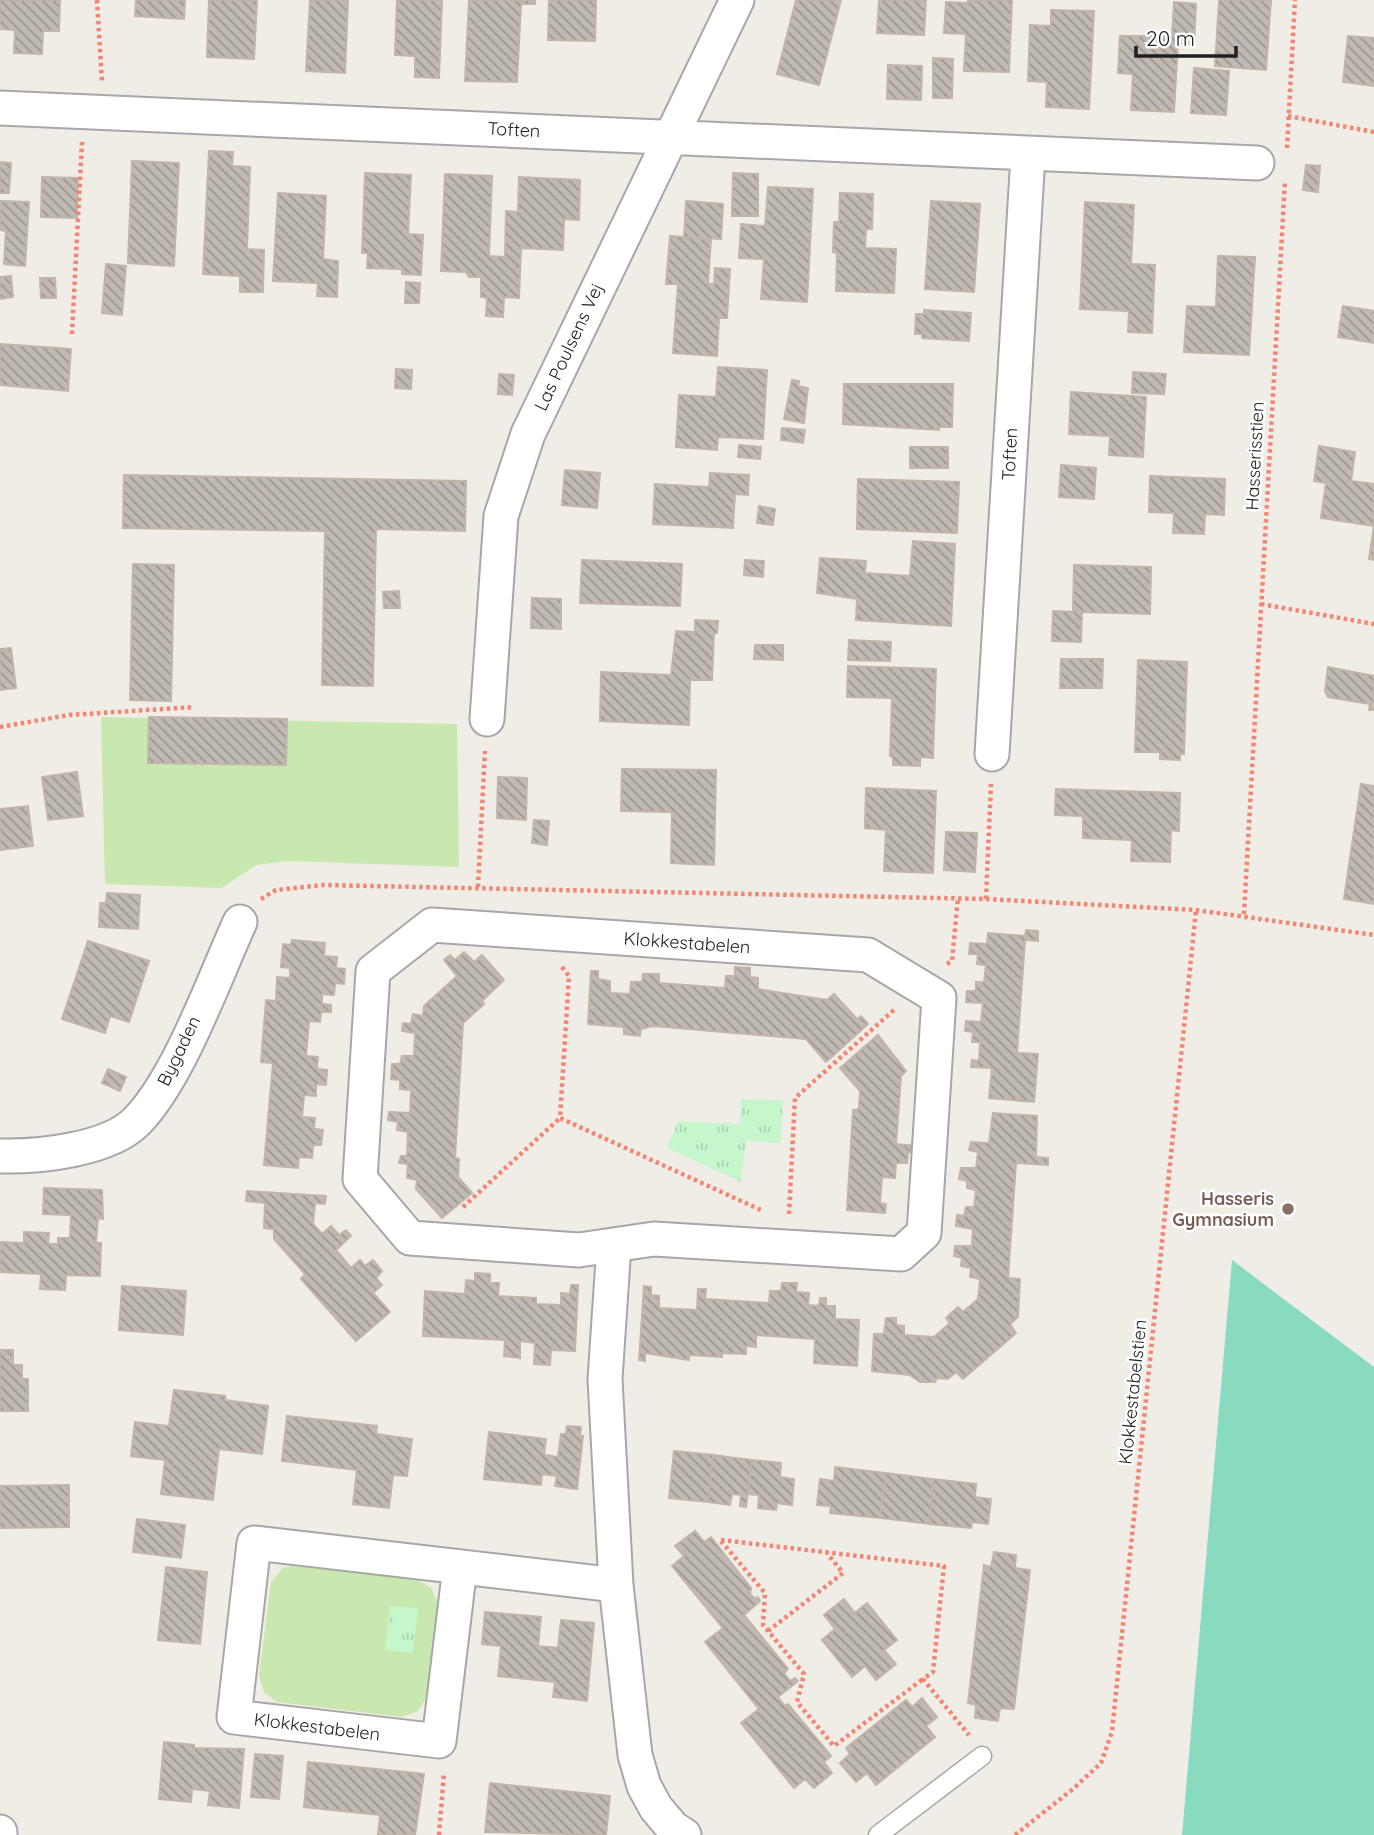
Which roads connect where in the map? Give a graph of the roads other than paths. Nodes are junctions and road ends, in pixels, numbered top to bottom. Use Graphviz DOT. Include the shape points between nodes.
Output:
graph roads {
  1 [pos="737,0"];
  2 [pos="0,108"];
  3 [pos="669,137"];
  4 [pos="1028,155"];
  5 [pos="1276,161"];
  6 [pos="487,719"];
  7 [pos="992,754"];
  8 [pos="240,922"];
  9 [pos="0,1156"];
  10 [pos="614,1245"];
  11 [pos="460,1567"];
  12 [pos="615,1585"];
  13 [pos="982,1756"];
  14 [pos="684,1835"];
  15 [pos="878,1835"];
  1 -- 3 [label="street, Las Poulsens Vej"];
  2 -- 3 [label="street, Toften"];
  3 -- 4 [label="street, Toften"];
  3 -- 6 [label="street, Las Poulsens Vej" via="528,434 501,516"];
  4 -- 5 [label="street, Toften"];
  4 -- 7 [label="street, Toften"];
  8 -- 9 [label="street, Bygaden" via="164,1086 135,1123 92,1146 31,1157"];
  10 -- 10 [label="street, Klokkestabelen" via="579,1250 410,1238 360,1179 373,971 432,925 868,955 939,998 924,1233 901,1254 654,1239"];
  10 -- 12 [label="street" via="605,1379"];
  11 -- 11 [label="street, Klokkestabelen" via="254,1543 233,1717 439,1741"];
  11 -- 12 [label="street, Klokkestabelen"];
  12 -- 14 [label="street" via="635,1755 656,1808"];
  13 -- 15 [label="lane"];
}
